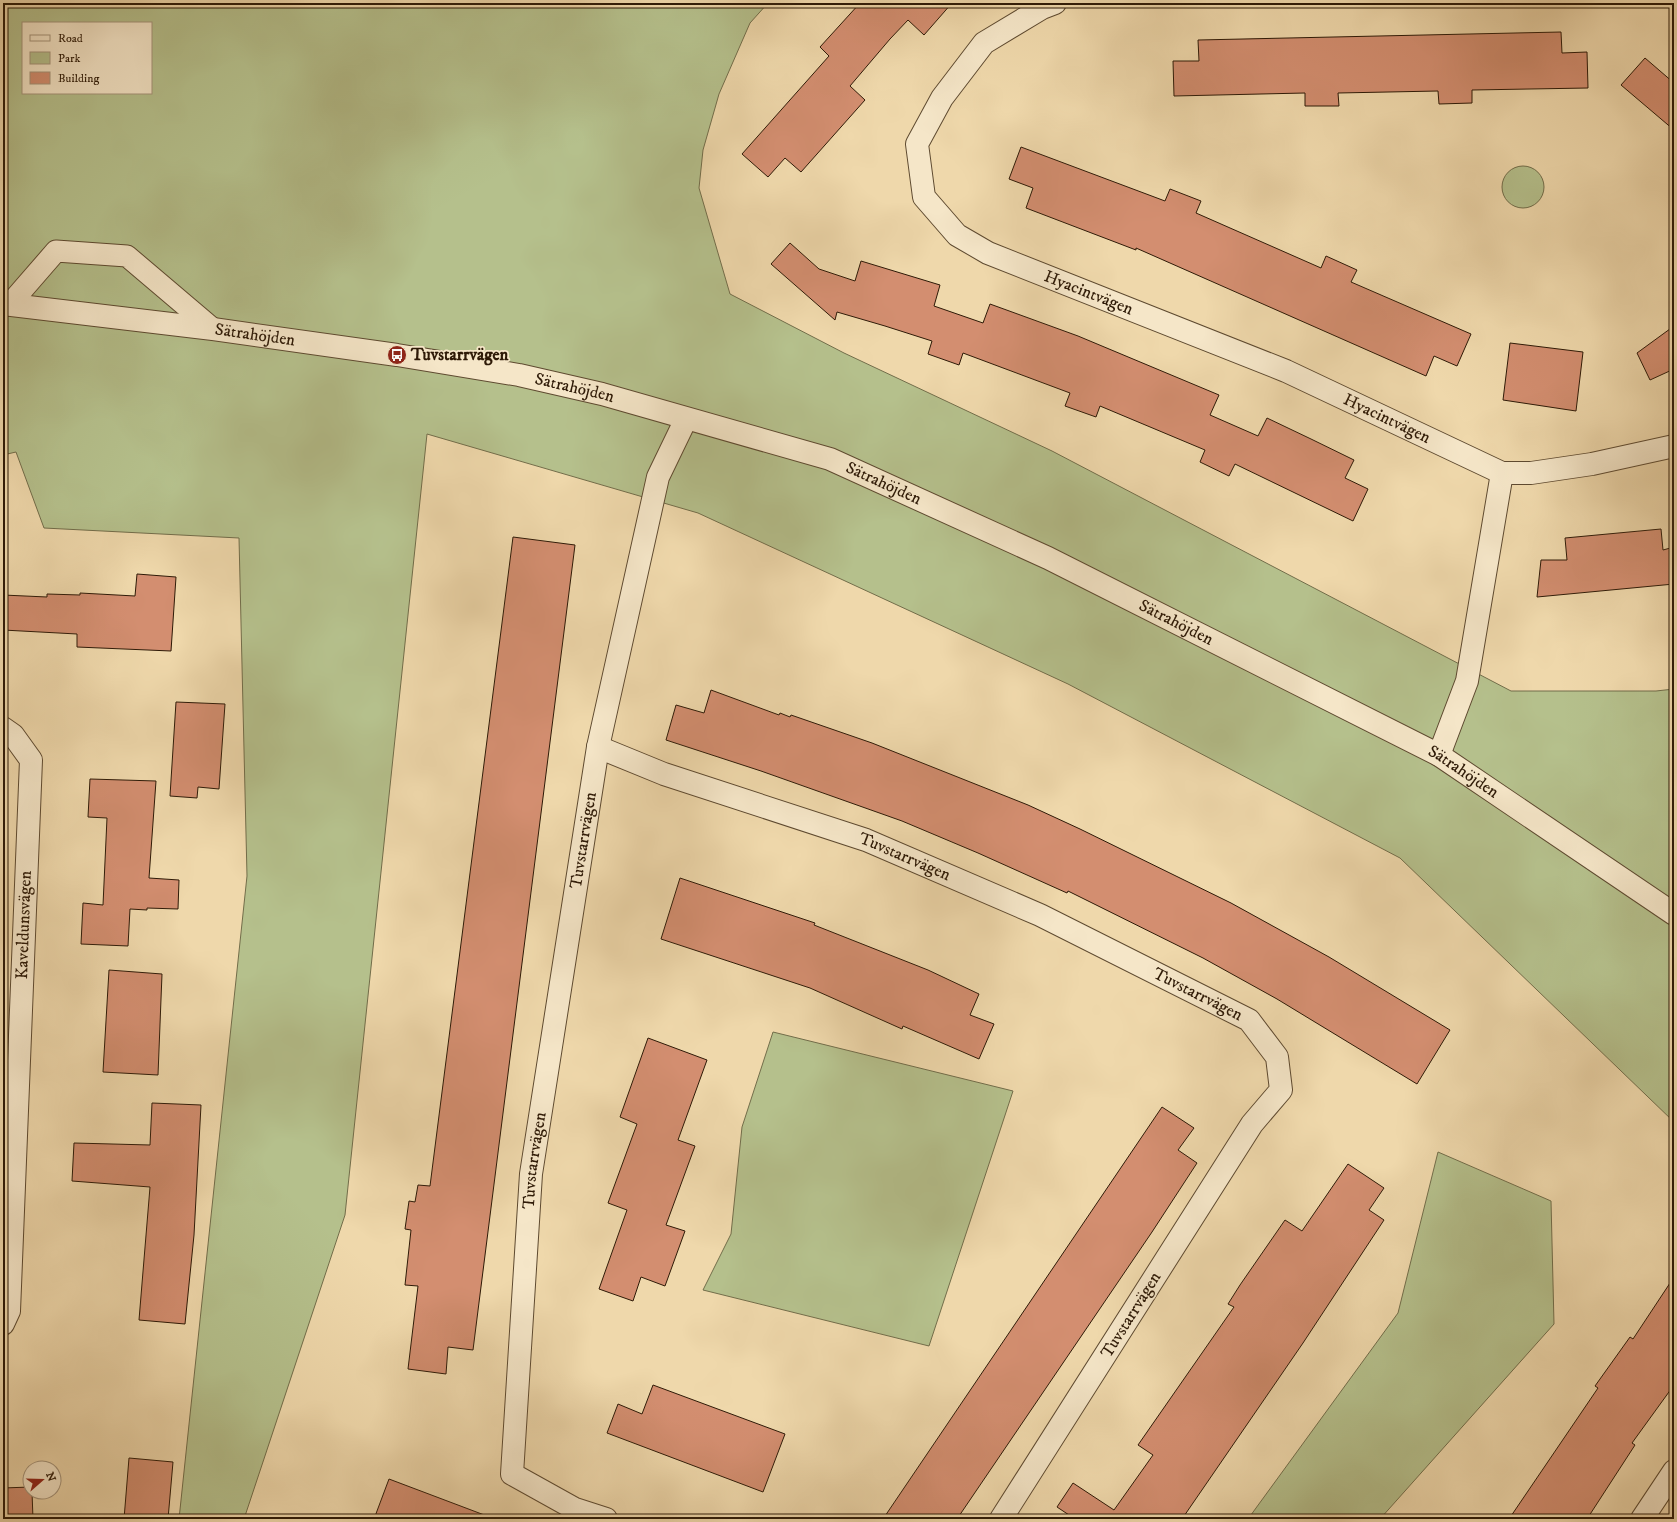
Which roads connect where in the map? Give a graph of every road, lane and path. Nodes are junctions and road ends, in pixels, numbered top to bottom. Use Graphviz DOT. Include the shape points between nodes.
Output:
graph roads {
  1 [pos="1056,3"];
  2 [pos="7,304"];
  3 [pos="213,329"];
  4 [pos="686,419"];
  5 [pos="1674,446"];
  6 [pos="1502,473"];
  7 [pos="3,728"];
  8 [pos="598,747"];
  9 [pos="1439,755"];
  10 [pos="1674,914"];
  11 [pos="3,1324"];
  12 [pos="1674,1471"];
  13 [pos="606,1519"];
  14 [pos="1001,1519"];
  15 [pos="1642,1519"];
  1 -- 6 [label="street, Hyacintvägen" via="1042,8 984,43 942,98 917,144 924,197 957,235 988,253 1286,372"];
  2 -- 3 [label="street, Sätrahöjden"];
  2 -- 3 [label="lane" via="56,251 126,256"];
  3 -- 4 [label="street, Sätrahöjden" via="519,375 602,394"];
  4 -- 8 [label="street, Tuvstarrvägen" via="658,477"];
  4 -- 9 [label="street, Sätrahöjden" via="830,459 1048,558"];
  5 -- 6 [label="street, Hyacintvägen" via="1592,464 1531,473"];
  6 -- 9 [label="street" via="1467,681"];
  7 -- 11 [label="street, Kaveldunsvägen" via="14,735 31,760 8,1311"];
  8 -- 13 [label="street, Tuvstarrvägen" via="531,1174 512,1474 575,1509"];
  8 -- 14 [label="street, Tuvstarrvägen" via="664,774 866,840 1040,915 1249,1020 1277,1057 1281,1090 1252,1124"];
  9 -- 10 [label="street, Sätrahöjden"];
  12 -- 15 [label="street"];
}
